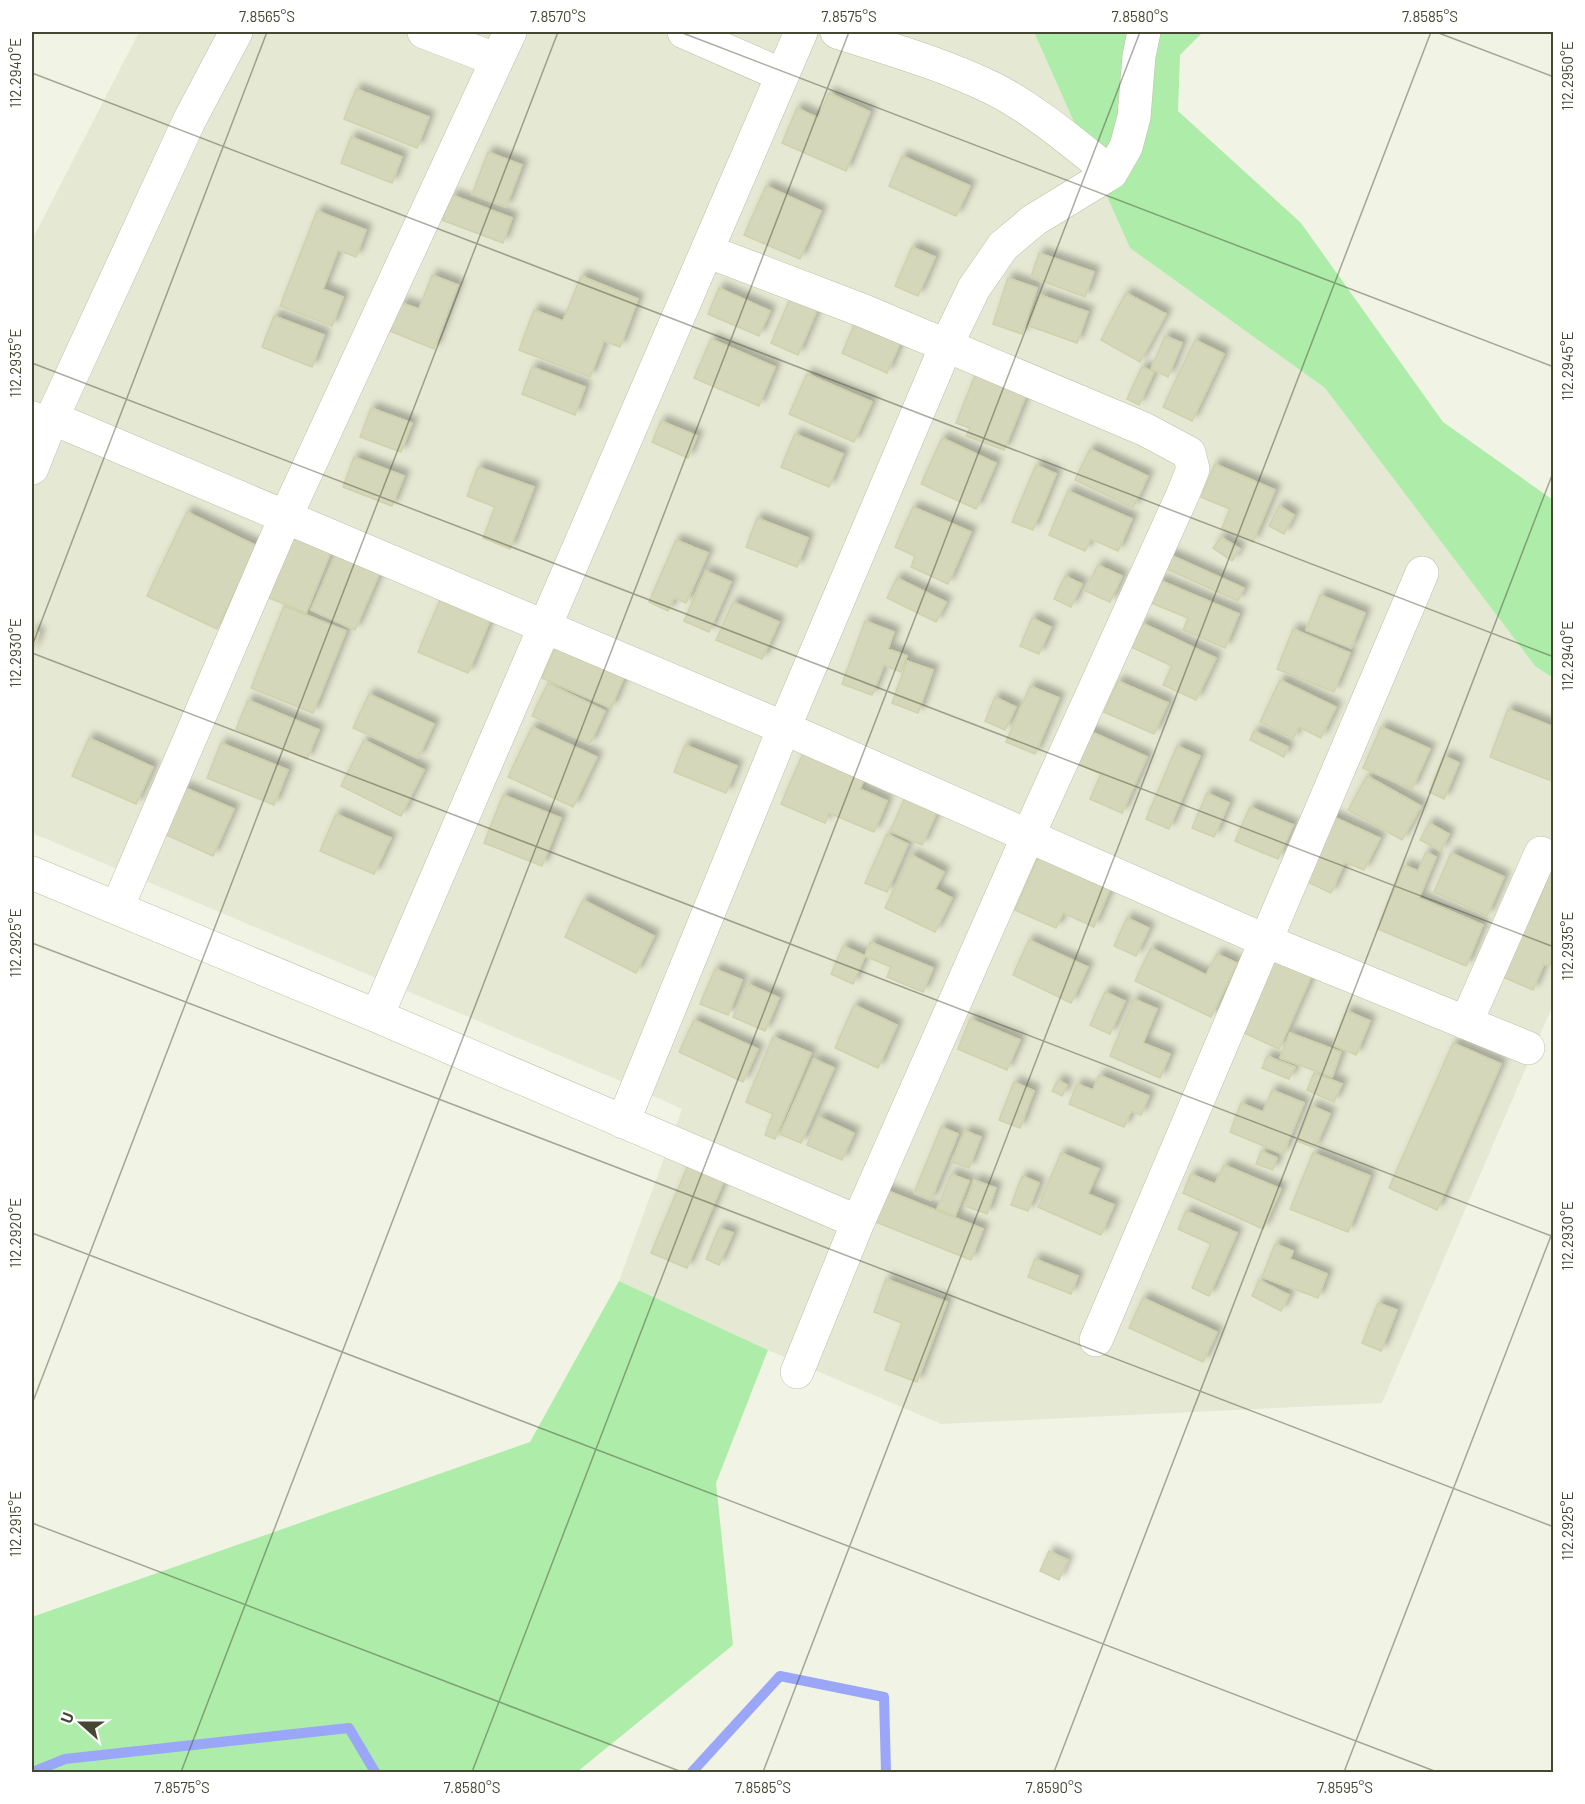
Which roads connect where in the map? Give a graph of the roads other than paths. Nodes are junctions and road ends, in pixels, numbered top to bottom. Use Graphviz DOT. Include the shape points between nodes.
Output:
graph roads {
  1 [pos="236,32"];
  2 [pos="424,32"];
  3 [pos="684,32"];
  4 [pos="801,32"];
  5 [pos="837,32"];
  6 [pos="1144,32"];
  7 [pos="503,46"];
  8 [pos="782,75"];
  9 [pos="1111,173"];
  10 [pos="707,251"];
  11 [pos="946,346"];
  12 [pos="42,415"];
  13 [pos="32,468"];
  14 [pos="285,518"];
  15 [pos="1422,573"];
  16 [pos="545,627"];
  17 [pos="784,728"];
  18 [pos="1028,836"];
  19 [pos="1540,853"];
  20 [pos="32,873"];
  21 [pos="117,908"];
  22 [pos="1266,941"];
  23 [pos="377,1016"];
  24 [pos="1466,1023"];
  25 [pos="1528,1048"];
  26 [pos="623,1122"];
  27 [pos="858,1222"];
  28 [pos="1096,1340"];
  29 [pos="796,1372"];
  1 -- 12 [label="street"];
  2 -- 7 [label="street"];
  3 -- 8 [label="street"];
  4 -- 8 [label="street"];
  5 -- 9 [label="street" via="923,60 995,90 1032,111"];
  6 -- 9 [label="street" via="1134,117 1126,147"];
  7 -- 14 [label="street"];
  8 -- 10 [label="street"];
  9 -- 11 [label="street" via="1034,220 1003,246 974,288"];
  10 -- 11 [label="street"];
  10 -- 16 [label="street"];
  11 -- 17 [label="street"];
  11 -- 18 [label="street" via="1144,429 1189,453 1193,469"];
  12 -- 13 [label="street"];
  12 -- 14 [label="street"];
  14 -- 16 [label="street"];
  14 -- 21 [label="street"];
  15 -- 22 [label="street"];
  16 -- 17 [label="street"];
  16 -- 23 [label="street"];
  17 -- 18 [label="street"];
  17 -- 26 [label="street"];
  18 -- 22 [label="street"];
  18 -- 27 [label="street"];
  19 -- 24 [label="street"];
  20 -- 21 [label="street"];
  21 -- 23 [label="street"];
  22 -- 24 [label="street"];
  22 -- 28 [label="street"];
  23 -- 26 [label="street"];
  24 -- 25 [label="street"];
  26 -- 27 [label="street"];
  27 -- 29 [label="street"];
}
